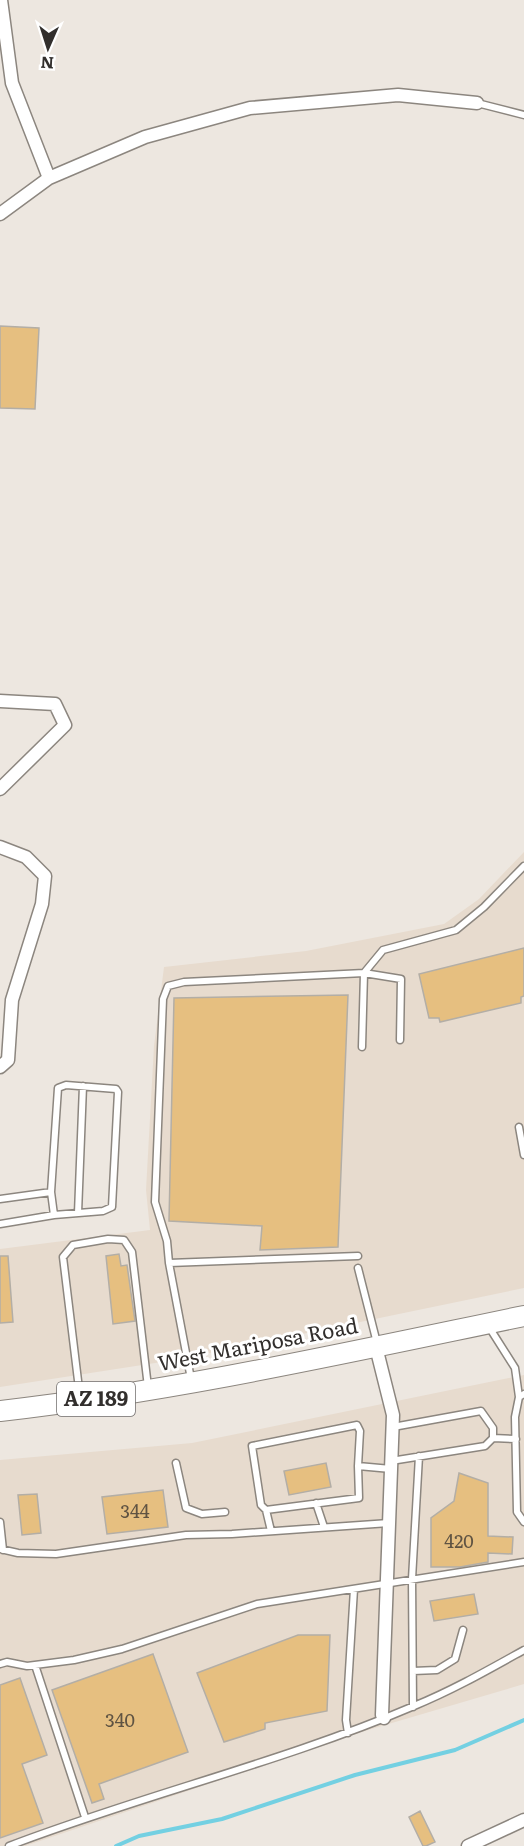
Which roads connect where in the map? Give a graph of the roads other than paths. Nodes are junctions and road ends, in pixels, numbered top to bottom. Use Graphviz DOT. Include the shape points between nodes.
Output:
graph roads {
  1 [pos="1,0"];
  2 [pos="477,103"];
  3 [pos="524,115"];
  4 [pos="49,177"];
  5 [pos="0,214"];
  6 [pos="0,701"];
  7 [pos="0,789"];
  8 [pos="0,847"];
  9 [pos="524,866"];
  10 [pos="364,974"];
  11 [pos="400,1040"];
  12 [pos="362,1047"];
  13 [pos="0,1067"];
  14 [pos="83,1086"];
  15 [pos="519,1127"];
  16 [pos="524,1155"];
  17 [pos="51,1192"];
  18 [pos="0,1199"];
  19 [pos="78,1213"];
  20 [pos="54,1215"];
  21 [pos="0,1224"];
  22 [pos="358,1256"];
  23 [pos="169,1263"];
  24 [pos="358,1268"];
  25 [pos="524,1316"];
  26 [pos="487,1324"];
  27 [pos="377,1346"];
  28 [pos="192,1382"];
  29 [pos="148,1391"];
  30 [pos="521,1396"];
  31 [pos="81,1402"];
  32 [pos="0,1411"];
  33 [pos="392,1427"];
  34 [pos="493,1438"];
  35 [pos="516,1439"];
  36 [pos="418,1456"];
  37 [pos="176,1463"];
  38 [pos="391,1465"];
  39 [pos="358,1466"];
  40 [pos="316,1503"];
  41 [pos="266,1510"];
  42 [pos="225,1512"];
  43 [pos="0,1522"];
  44 [pos="524,1522"];
  45 [pos="389,1523"];
  46 [pos="324,1527"];
  47 [pos="271,1531"];
  48 [pos="2,1550"];
  49 [pos="524,1562"];
  50 [pos="412,1580"];
  51 [pos="386,1584"];
  52 [pos="354,1589"];
  53 [pos="464,1630"];
  54 [pos="524,1650"];
  55 [pos="0,1664"];
  56 [pos="35,1665"];
  57 [pos="413,1671"];
  58 [pos="413,1707"];
  59 [pos="384,1718"];
  60 [pos="348,1733"];
  61 [pos="86,1817"];
  62 [pos="524,1820"];
  63 [pos="9,1846"];
  64 [pos="468,1846"];
  1 -- 4 [label="street" via="12,82"];
  2 -- 3 [label="lane"];
  2 -- 4 [label="street" via="398,95 250,108 145,137"];
  4 -- 5 [label="street"];
  6 -- 7 [label="street" via="55,704 64,725"];
  8 -- 13 [label="street" via="26,857 45,876 42,904 12,999 8,1060"];
  9 -- 10 [label="lane" via="456,930 383,950"];
  10 -- 11 [label="lane" via="401,980"];
  10 -- 12 [label="lane"];
  10 -- 23 [label="lane" via="184,982 168,986 163,999 155,1202"];
  14 -- 17 [label="lane" via="66,1084 58,1088"];
  14 -- 19 [label="lane"];
  14 -- 19 [label="lane" via="118,1092 112,1207"];
  15 -- 16 [label="lane"];
  17 -- 18 [label="lane"];
  17 -- 20 [label="lane"];
  19 -- 20 [label="lane"];
  20 -- 21 [label="lane"];
  22 -- 23 [label="lane"];
  23 -- 28 [label="lane"];
  24 -- 27 [label="lane"];
  25 -- 26 [label="main road, West Mariposa Road / AZ 189"];
  26 -- 27 [label="main road, West Mariposa Road / AZ 189"];
  26 -- 30 [label="lane" via="515,1368"];
  27 -- 28 [label="main road, West Mariposa Road / AZ 189"];
  27 -- 33 [label="street" via="393,1414"];
  28 -- 29 [label="main road, West Mariposa Road / AZ 189"];
  29 -- 31 [label="main road, West Mariposa Road / AZ 189"];
  29 -- 31 [label="lane" via="132,1252 124,1240 108,1239 73,1245 63,1257"];
  30 -- 35 [label="lane" via="515,1417"];
  31 -- 32 [label="main road, West Mariposa Road / AZ 189"];
  33 -- 34 [label="lane" via="481,1411 493,1428"];
  33 -- 38 [label="street"];
  34 -- 35 [label="lane"];
  34 -- 36 [label="lane" via="485,1446"];
  35 -- 44 [label="lane" via="518,1512"];
  36 -- 38 [label="lane"];
  36 -- 50 [label="lane"];
  37 -- 42 [label="lane" via="186,1508 202,1514"];
  38 -- 39 [label="lane"];
  38 -- 45 [label="street"];
  39 -- 40 [label="lane" via="358,1497"];
  39 -- 41 [label="lane" via="357,1425 252,1446 261,1505"];
  40 -- 41 [label="lane"];
  40 -- 46 [label="lane"];
  41 -- 47 [label="lane"];
  43 -- 48 [label="lane"];
  45 -- 46 [label="lane"];
  45 -- 51 [label="street"];
  46 -- 47 [label="lane"];
  47 -- 48 [label="lane" via="186,1534 56,1554"];
  49 -- 50 [label="lane"];
  50 -- 51 [label="lane"];
  50 -- 57 [label="lane"];
  51 -- 52 [label="lane"];
  51 -- 59 [label="street"];
  52 -- 56 [label="lane" via="257,1604 122,1649"];
  52 -- 60 [label="lane"];
  53 -- 57 [label="lane" via="455,1659 437,1670"];
  54 -- 58 [label="lane" via="465,1684"];
  55 -- 56 [label="lane"];
  56 -- 61 [label="lane"];
  57 -- 58 [label="lane"];
  58 -- 59 [label="lane"];
  59 -- 60 [label="lane"];
  60 -- 61 [label="lane"];
  61 -- 63 [label="lane"];
  62 -- 64 [label="street"];
}
